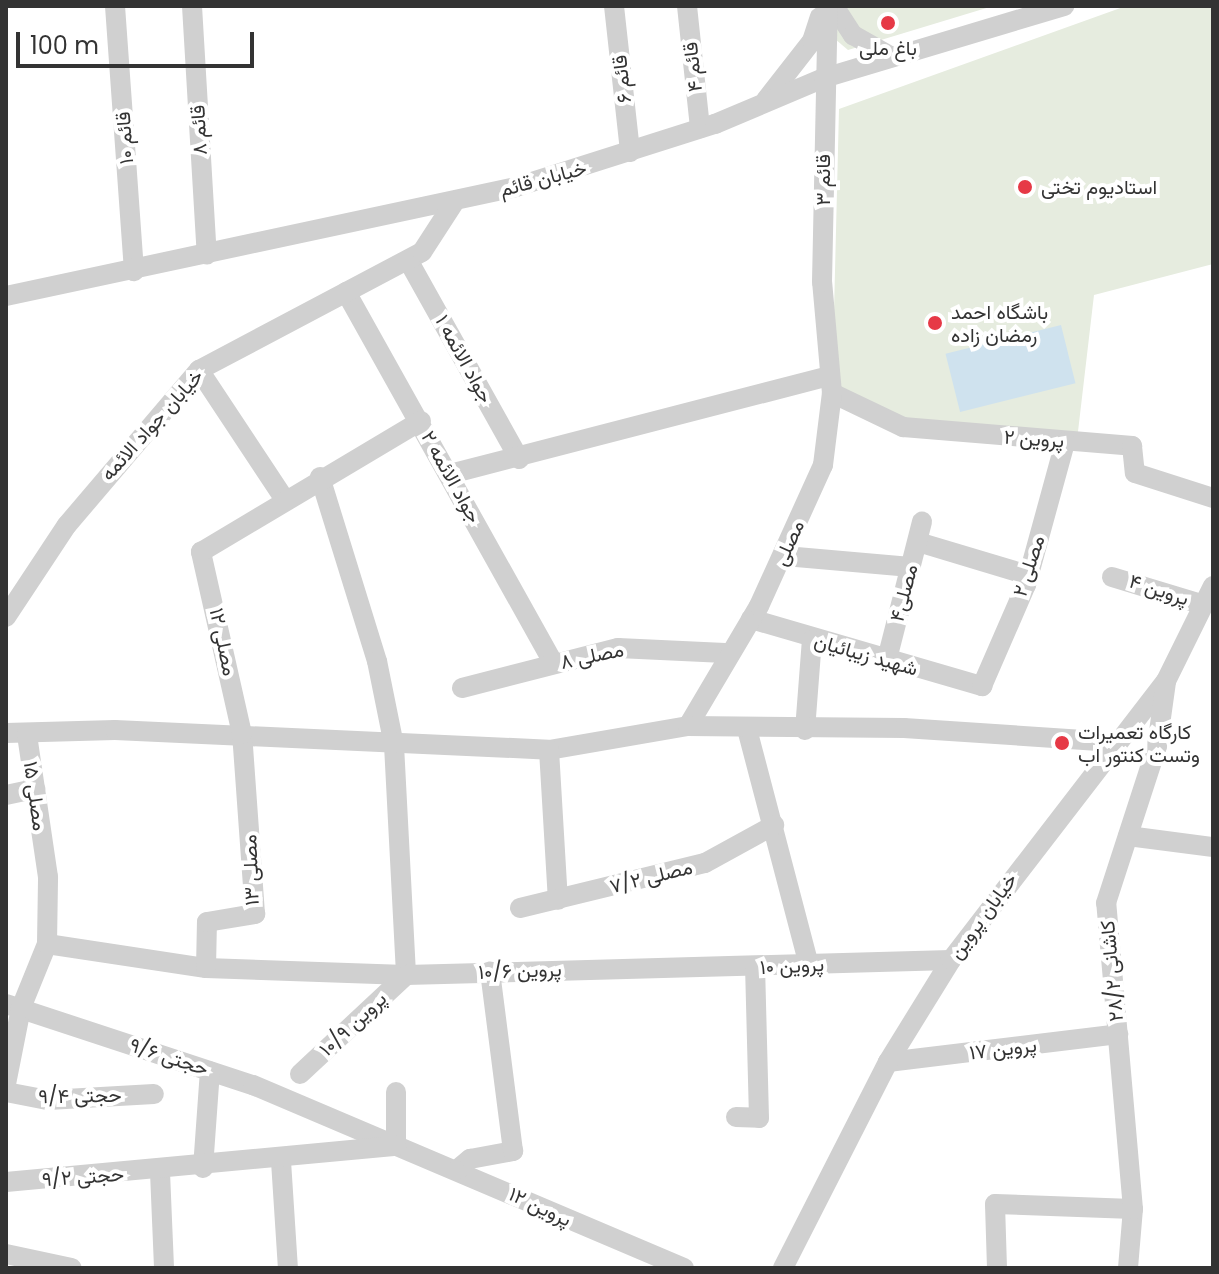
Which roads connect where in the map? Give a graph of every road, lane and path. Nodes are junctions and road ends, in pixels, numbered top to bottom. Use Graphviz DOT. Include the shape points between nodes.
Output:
graph roads {
  1 [pos="115,6"];
  2 [pos="192,6"];
  3 [pos="614,6"];
  4 [pos="687,6"];
  5 [pos="829,6"];
  6 [pos="1064,6"];
  7 [pos="892,57"];
  8 [pos="824,78"];
  9 [pos="762,104"];
  10 [pos="700,128"];
  11 [pos="630,152"];
  12 [pos="455,201"];
  13 [pos="207,255"];
  14 [pos="408,260"];
  15 [pos="134,271"];
  16 [pos="822,282"];
  17 [pos="346,292"];
  18 [pos="6,296"];
  19 [pos="199,370"];
  20 [pos="829,385"];
  21 [pos="421,421"];
  22 [pos="1065,442"];
  23 [pos="519,459"];
  24 [pos="450,474"];
  25 [pos="320,477"];
  26 [pos="283,497"];
  27 [pos="1213,498"];
  28 [pos="785,556"];
  29 [pos="911,567"];
  30 [pos="1028,575"];
  31 [pos="1112,577"];
  32 [pos="1213,586"];
  33 [pos="1204,605"];
  34 [pos="6,617"];
  35 [pos="751,619"];
  36 [pos="812,640"];
  37 [pos="725,653"];
  38 [pos="886,663"];
  39 [pos="554,664"];
  40 [pos="1166,681"];
  41 [pos="982,686"];
  42 [pos="462,688"];
  43 [pos="688,726"];
  44 [pos="747,729"];
  45 [pos="805,730"];
  46 [pos="16,733"];
  47 [pos="242,734"];
  48 [pos="1114,742"];
  49 [pos="394,745"];
  50 [pos="549,750"];
  51 [pos="35,789"];
  52 [pos="6,795"];
  53 [pos="774,825"];
  54 [pos="1128,836"];
  55 [pos="1213,847"];
  56 [pos="558,900"];
  57 [pos="520,908"];
  58 [pos="47,944"];
  59 [pos="951,960"];
  60 [pos="809,965"];
  61 [pos="206,968"];
  62 [pos="755,968"];
  63 [pos="634,969"];
  64 [pos="490,971"];
  65 [pos="406,975"];
  66 [pos="14,1006"];
  67 [pos="1118,1034"];
  68 [pos="888,1062"];
  69 [pos="210,1071"];
  70 [pos="300,1074"];
  71 [pos="6,1084"];
  72 [pos="253,1085"];
  73 [pos="6,1092"];
  74 [pos="396,1092"];
  75 [pos="154,1094"];
  76 [pos="315,1110"];
  77 [pos="736,1117"];
  78 [pos="396,1146"];
  79 [pos="281,1161"];
  80 [pos="203,1168"];
  81 [pos="458,1169"];
  82 [pos="160,1172"];
  83 [pos="6,1182"];
  84 [pos="1133,1209"];
  85 [pos="6,1254"];
  86 [pos="72,1268"];
  87 [pos="164,1268"];
  88 [pos="288,1268"];
  89 [pos="684,1268"];
  90 [pos="783,1268"];
  91 [pos="997,1268"];
  92 [pos="1128,1268"];
  1 -- 15 [label="street, قائم ۱۰"];
  2 -- 13 [label="street, قائم ۸"];
  3 -- 11 [label="street, قائم ۶"];
  4 -- 10 [label="street, قائم ۴"];
  5 -- 7 [label="street" via="853,35"];
  5 -- 8 [label="street, قائم ۳"];
  5 -- 9 [label="street" via="812,41"];
  6 -- 7 [label="street, خیابان قائم"];
  7 -- 8 [label="street, خیابان قائم"];
  8 -- 9 [label="street, خیابان قائم"];
  8 -- 16 [label="street, قائم ۳"];
  9 -- 10 [label="street, خیابان قائم"];
  10 -- 11 [label="street, خیابان قائم"];
  11 -- 12 [label="street, خیابان قائم"];
  12 -- 13 [label="street, خیابان قائم"];
  12 -- 14 [label="street, خیابان جواد الائمه" via="422,252"];
  13 -- 15 [label="street, خیابان قائم"];
  14 -- 17 [label="street, خیابان جواد الائمه"];
  14 -- 23 [label="street, جواد الائمه ۱"];
  15 -- 18 [label="street, خیابان قائم"];
  16 -- 20 [label="street, مصلی"];
  17 -- 19 [label="street, خیابان جواد الائمه"];
  17 -- 21 [label="street, جواد الائمه ۲"];
  19 -- 26 [label="street"];
  19 -- 34 [label="street, خیابان جواد الائمه" via="67,525"];
  20 -- 22 [label="street, پروین ۲" via="903,427"];
  20 -- 23 [label="street"];
  20 -- 28 [label="street, مصلی" via="823,465"];
  21 -- 24 [label="street, جواد الائمه ۲"];
  21 -- 25 [label="street"];
  22 -- 27 [label="street, پروین ۲" via="1132,446 1135,473"];
  22 -- 30 [label="street, مصلی ۲"];
  23 -- 24 [label="street"];
  24 -- 39 [label="street, جواد الائمه ۲"];
  25 -- 26 [label="street"];
  25 -- 49 [label="street" via="377,661"];
  26 -- 47 [label="street, مصلی ۱۲" via="201,552"];
  28 -- 29 [label="street"];
  28 -- 35 [label="street, مصلی"];
  29 -- 30 [label="street, مصلی۴" via="920,532"];
  29 -- 38 [label="street, مصلی۴"];
  30 -- 41 [label="street, مصلی ۲"];
  31 -- 33 [label="street, پروین ۴"];
  32 -- 33 [label="street, خیابان پروین"];
  33 -- 40 [label="street, خیابان پروین"];
  35 -- 36 [label="street, شهید زیبائیان"];
  35 -- 37 [label="street, مصلی"];
  36 -- 38 [label="street, شهید زیبائیان"];
  36 -- 45 [label="street"];
  37 -- 39 [label="street, مصلی ۸" via="618,648"];
  37 -- 43 [label="street, مصلی"];
  38 -- 41 [label="street, شهید زیبائیان"];
  39 -- 42 [label="street, مصلی ۸"];
  40 -- 48 [label="street, خیابان پروین"];
  40 -- 54 [label="street, کاشانی ۲۸/۲" via="1157,746"];
  43 -- 44 [label="street"];
  43 -- 50 [label="street"];
  44 -- 45 [label="street"];
  44 -- 53 [label="street"];
  45 -- 48 [label="street" via="904,728"];
  46 -- 47 [label="street"];
  46 -- 51 [label="street, مصلی ۱۵"];
  47 -- 49 [label="street"];
  47 -- 61 [label="street, مصلی ۱۳" via="255,914 207,922"];
  48 -- 59 [label="street, خیابان پروین"];
  49 -- 50 [label="street"];
  49 -- 65 [label="street"];
  50 -- 56 [label="street"];
  51 -- 52 [label="street"];
  51 -- 58 [label="street, مصلی ۱۵"];
  53 -- 56 [label="street, مصلی ۷/۲" via="705,863"];
  53 -- 60 [label="street"];
  54 -- 55 [label="street"];
  54 -- 67 [label="street, کاشانی ۲۸/۲" via="1106,903"];
  56 -- 57 [label="street, مصلی ۷/۲"];
  58 -- 61 [label="street, پروین ۱۰/۶"];
  58 -- 66 [label="street"];
  59 -- 60 [label="street, پروین ۱۰"];
  59 -- 68 [label="street, خیابان پروین"];
  60 -- 62 [label="street, پروین ۱۰"];
  61 -- 65 [label="street, پروین ۱۰/۶"];
  62 -- 63 [label="street, پروین ۱۰"];
  62 -- 77 [label="street" via="759,1118"];
  63 -- 64 [label="street, پروین ۱۰/۶"];
  64 -- 65 [label="street, پروین ۱۰/۶"];
  64 -- 81 [label="street" via="513,1151 470,1159"];
  65 -- 70 [label="street, پروین ۱۰/۹"];
  66 -- 69 [label="street, حجتی ۹/۶"];
  66 -- 71 [label="street"];
  67 -- 68 [label="street, پروین ۱۷"];
  67 -- 84 [label="street, کاشانی ۲۸/۲"];
  68 -- 90 [label="street, خیابان پروین"];
  69 -- 72 [label="street, حجتی ۹/۶"];
  69 -- 80 [label="street"];
  70 -- 72 [label="street"];
  70 -- 76 [label="street"];
  72 -- 76 [label="street, حجتی ۹/۶"];
  73 -- 75 [label="street, حجتی ۹/۴" via="48,1100"];
  74 -- 78 [label="street"];
  76 -- 78 [label="street, پروین ۱۲"];
  78 -- 79 [label="street, پروین ۱۲"];
  78 -- 81 [label="street, پروین ۱۲"];
  79 -- 80 [label="street, پروین ۱۲"];
  79 -- 88 [label="street"];
  80 -- 82 [label="street, پروین ۱۲"];
  81 -- 89 [label="street, پروین ۱۲"];
  82 -- 83 [label="street, حجتی ۹/۲"];
  82 -- 87 [label="street"];
  84 -- 91 [label="street" via="995,1204"];
  84 -- 92 [label="street, کاشانی ۲۸/۲"];
  85 -- 86 [label="street"];
}
